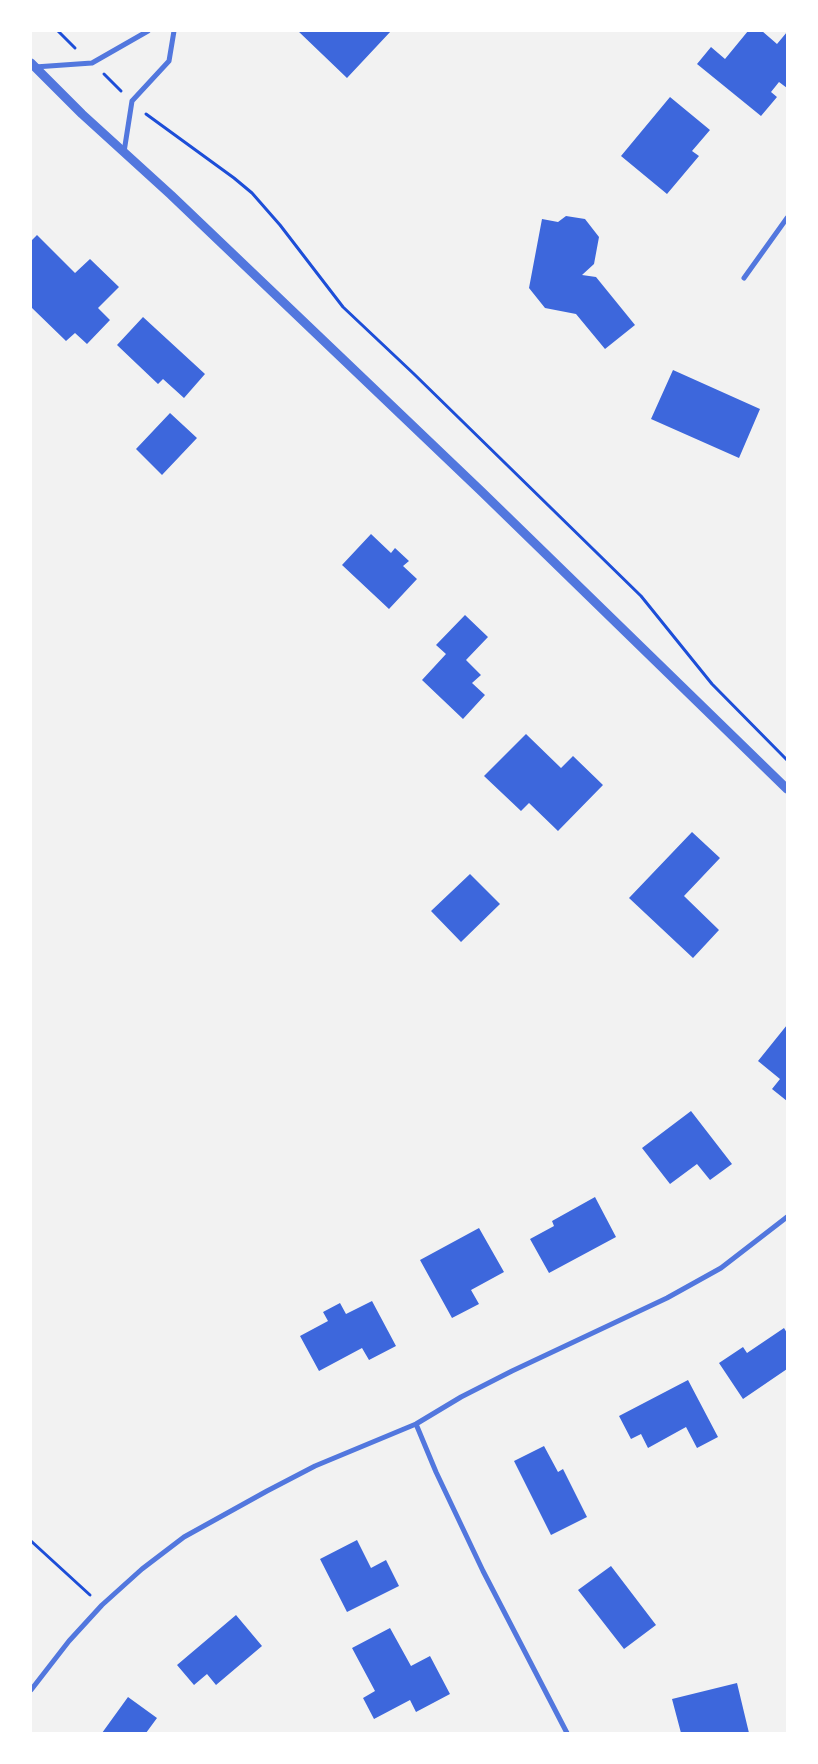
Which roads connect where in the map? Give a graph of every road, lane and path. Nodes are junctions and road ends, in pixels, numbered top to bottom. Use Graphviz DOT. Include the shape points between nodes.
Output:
graph roads {
  1 [pos="58,31"];
  2 [pos="148,31"];
  3 [pos="174,31"];
  4 [pos="92,63"];
  5 [pos="33,65"];
  6 [pos="132,101"];
  7 [pos="124,152"];
  8 [pos="787,218"];
  9 [pos="744,278"];
  10 [pos="787,760"];
  11 [pos="787,790"];
  12 [pos="787,1217"];
  13 [pos="416,1424"];
  14 [pos="31,1540"];
  15 [pos="102,1605"];
  16 [pos="31,1690"];
  17 [pos="567,1733"];
  1 -- 4 [label="path"];
  2 -- 4 [label="street"];
  3 -- 6 [label="street" via="169,61"];
  4 -- 5 [label="street"];
  4 -- 6 [label="path"];
  5 -- 7 [label="street"];
  6 -- 7 [label="street"];
  6 -- 10 [label="path" via="252,193 344,308 641,596 712,684"];
  7 -- 11 [label="street" via="468,478"];
  8 -- 9 [label="street"];
  12 -- 13 [label="street" via="720,1268 667,1298 512,1371"];
  13 -- 15 [label="street" via="316,1466 184,1537"];
  13 -- 17 [label="street" via="483,1572"];
  14 -- 15 [label="path"];
  15 -- 16 [label="street"];
}
